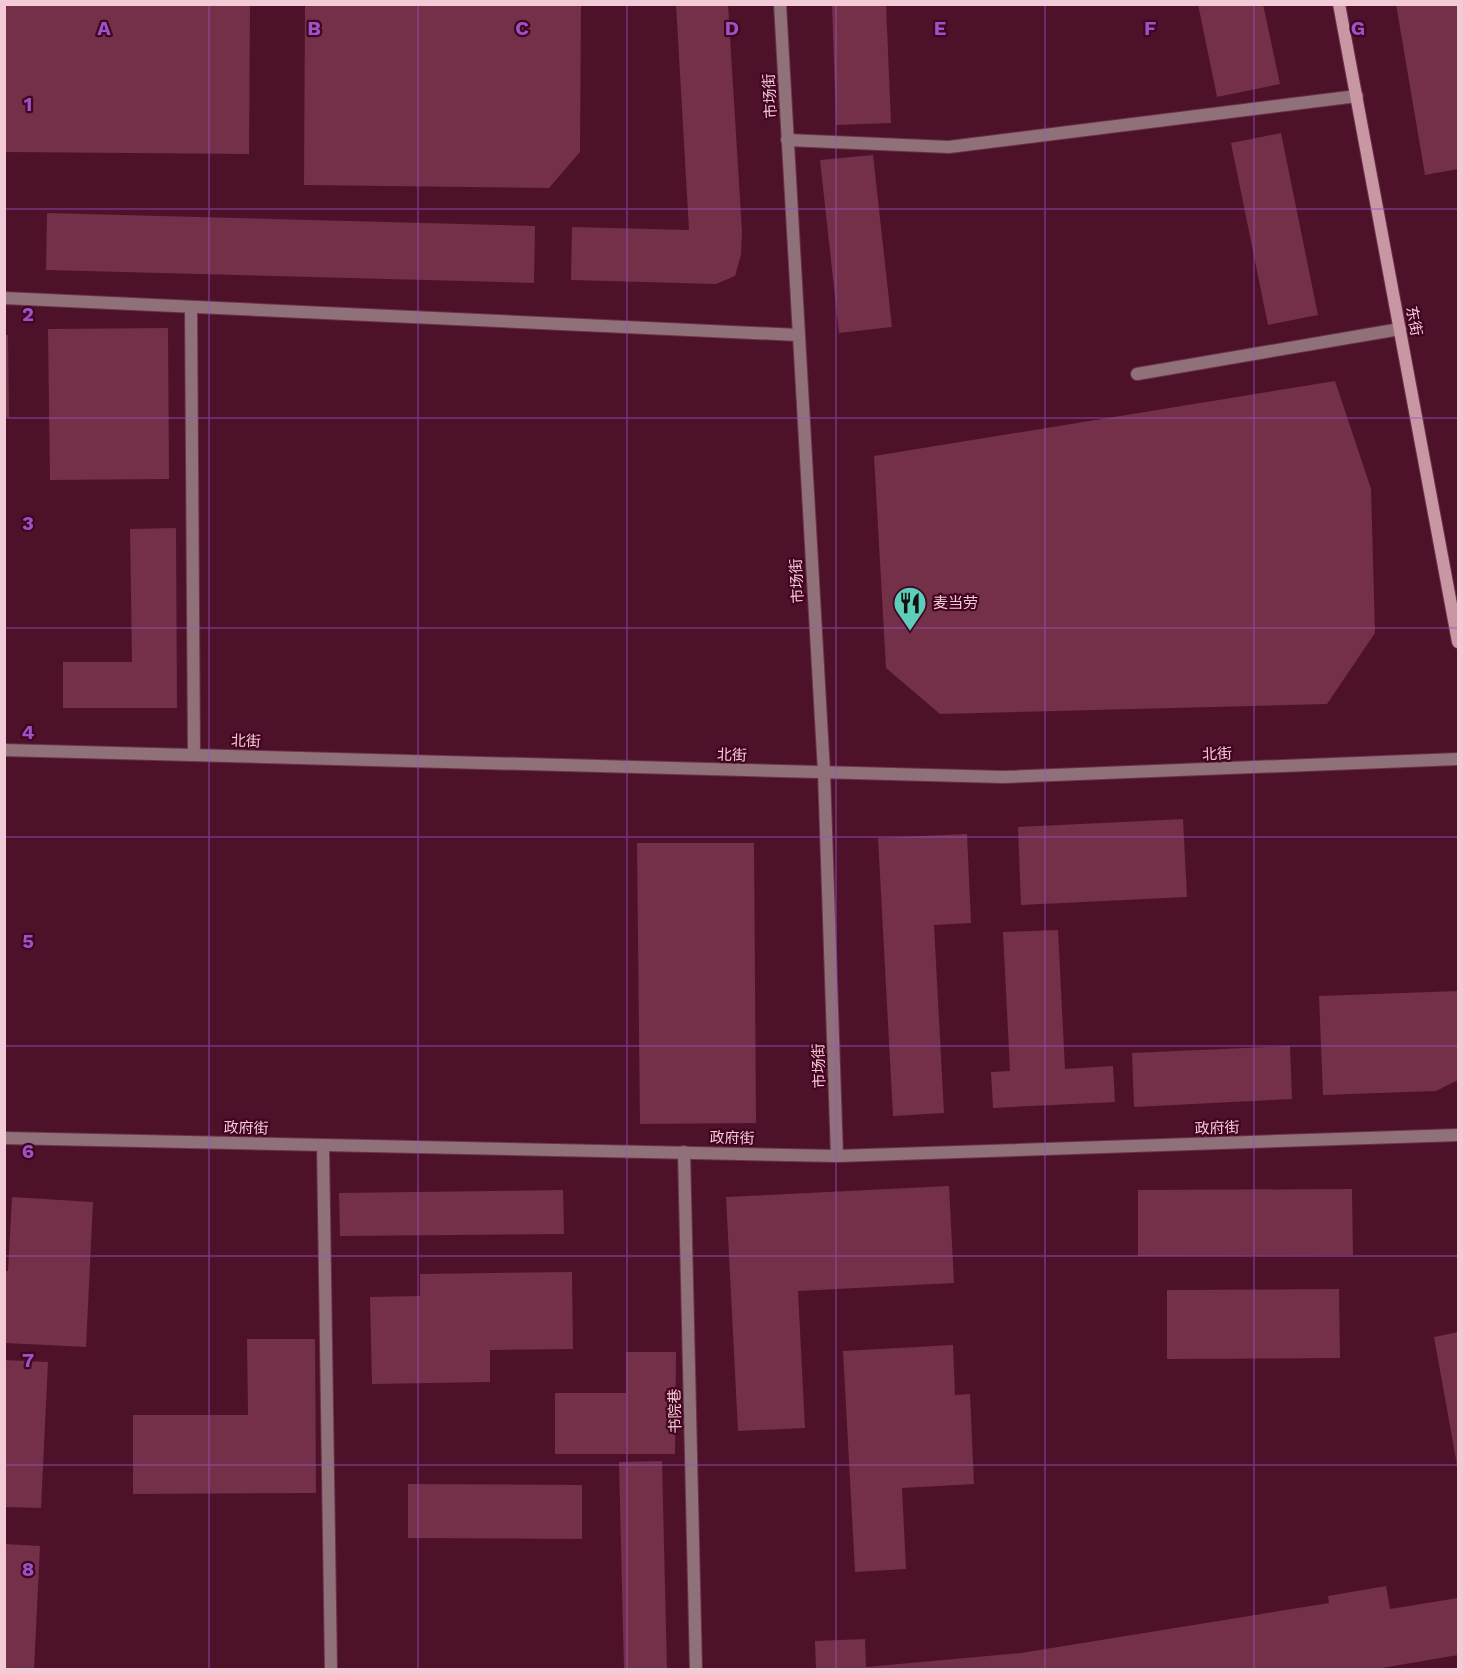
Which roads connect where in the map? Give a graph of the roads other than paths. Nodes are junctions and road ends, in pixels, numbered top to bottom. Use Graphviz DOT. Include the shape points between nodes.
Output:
graph roads {
  1 [pos="780,4"];
  2 [pos="1339,4"];
  3 [pos="1357,96"];
  4 [pos="787,140"];
  5 [pos="4,298"];
  6 [pos="191,308"];
  7 [pos="1400,330"];
  8 [pos="798,335"];
  9 [pos="1137,374"];
  10 [pos="1458,642"];
  11 [pos="4,750"];
  12 [pos="194,755"];
  13 [pos="1458,759"];
  14 [pos="824,772"];
  15 [pos="1458,1135"];
  16 [pos="4,1138"];
  17 [pos="323,1145"];
  18 [pos="684,1152"];
  19 [pos="837,1156"];
  20 [pos="331,1670"];
  21 [pos="696,1670"];
  1 -- 4 [label="street, 市场街"];
  2 -- 3 [label="street, 东街"];
  3 -- 4 [label="street" via="949,147"];
  3 -- 7 [label="street, 东街"];
  4 -- 8 [label="street, 市场街"];
  5 -- 6 [label="street"];
  6 -- 8 [label="street"];
  6 -- 12 [label="street"];
  7 -- 9 [label="street"];
  7 -- 10 [label="street, 东街"];
  8 -- 14 [label="street, 市场街"];
  11 -- 12 [label="street, 北街"];
  12 -- 14 [label="street, 北街"];
  13 -- 14 [label="street, 北街" via="1003,777"];
  14 -- 19 [label="street, 市场街"];
  15 -- 19 [label="street, 政府街"];
  16 -- 17 [label="street, 政府街"];
  17 -- 18 [label="street, 政府街"];
  17 -- 20 [label="street"];
  18 -- 19 [label="street, 政府街"];
  18 -- 21 [label="street, 书院巷"];
}
